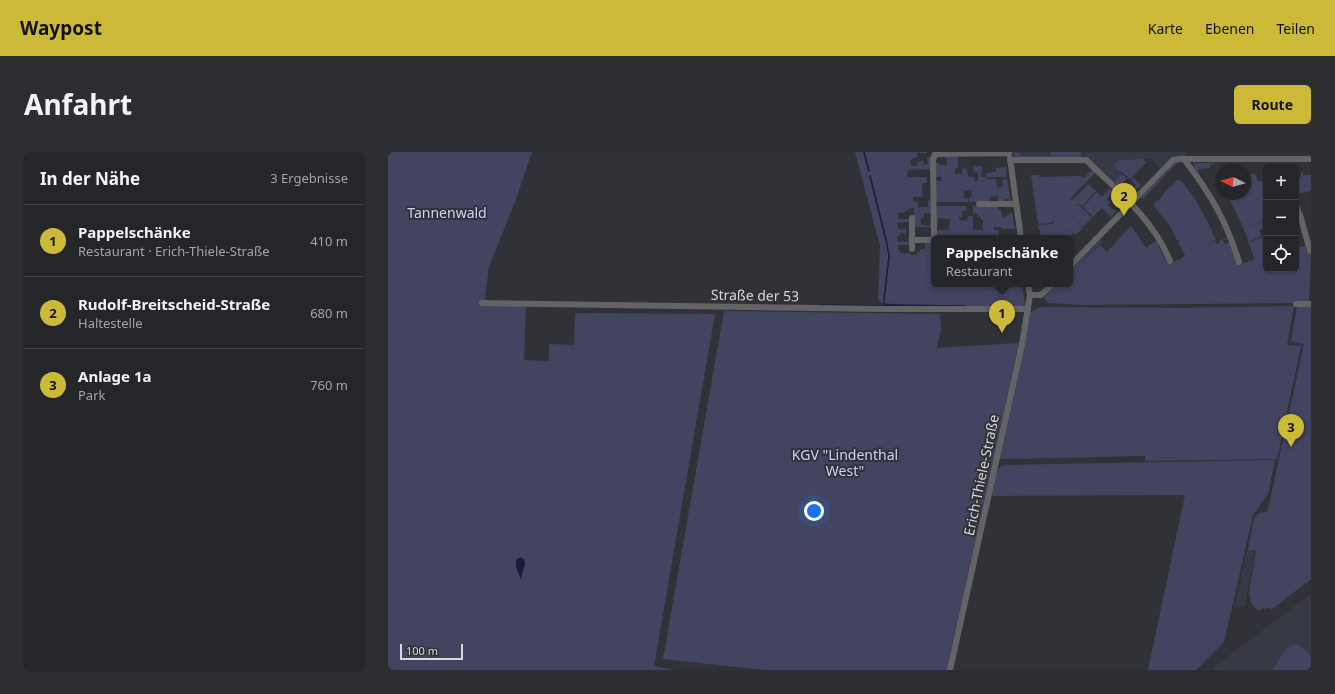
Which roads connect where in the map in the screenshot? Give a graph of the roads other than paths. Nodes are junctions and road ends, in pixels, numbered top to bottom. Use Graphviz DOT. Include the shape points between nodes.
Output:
graph roads {
  1 [pos="1009,152"];
  2 [pos="1183,159"];
  3 [pos="1311,159"];
  4 [pos="1010,160"];
  5 [pos="1273,160"];
  6 [pos="1275,164"];
  7 [pos="1131,203"];
  8 [pos="979,204"];
  9 [pos="1016,204"];
  10 [pos="1299,213"];
  11 [pos="912,218"];
  12 [pos="934,235"];
  13 [pos="1021,235"];
  14 [pos="931,239"];
  15 [pos="912,240"];
  16 [pos="912,249"];
  17 [pos="1310,251"];
  18 [pos="1170,261"];
  19 [pos="1239,262"];
  20 [pos="1073,263"];
  21 [pos="1029,287"];
  22 [pos="1050,287"];
  23 [pos="1030,295"];
  24 [pos="482,303"];
  25 [pos="1296,304"];
  26 [pos="1311,304"];
  27 [pos="1028,309"];
  28 [pos="950,670"];
  1 -- 4 [label="street"];
  1 -- 12 [label="street" via="935,154"];
  2 -- 5 [label="street"];
  2 -- 7 [label="street" via="1171,162"];
  2 -- 19 [label="street" via="1210,194 1222,216"];
  3 -- 5 [label="street"];
  4 -- 7 [label="street" via="1086,160"];
  4 -- 9 [label="street"];
  5 -- 6 [label="street"];
  7 -- 18 [label="street" via="1148,223"];
  7 -- 20 [label="street"];
  8 -- 9 [label="street"];
  9 -- 13 [label="street"];
  10 -- 17 [label="street"];
  11 -- 15 [label="street"];
  14 -- 15 [label="street"];
  15 -- 16 [label="street"];
  21 -- 23 [label="street, Erich-Thiele-Straße"];
  22 -- 23 [label="street" via="1041,295"];
  23 -- 27 [label="street, Erich-Thiele-Straße"];
  24 -- 27 [label="street, Straße der 53"];
  25 -- 26 [label="street"];
  27 -- 28 [label="street, Erich-Thiele-Straße"];
}
